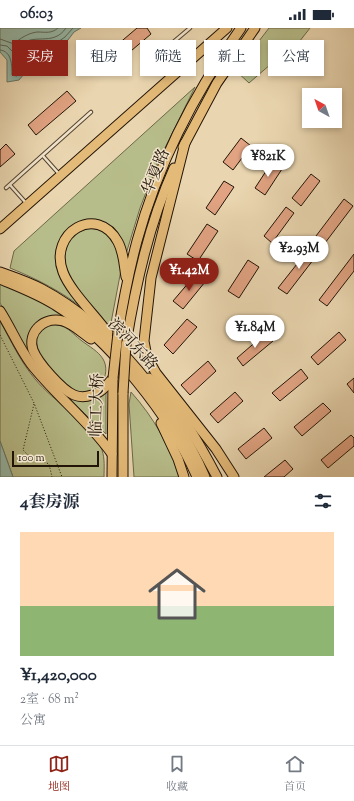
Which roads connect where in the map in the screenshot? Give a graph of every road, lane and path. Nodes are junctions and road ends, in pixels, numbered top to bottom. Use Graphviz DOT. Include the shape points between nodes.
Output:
graph roads {
  1 [pos="190,28"];
  2 [pos="241,28"];
  3 [pos="255,28"];
  4 [pos="225,29"];
  5 [pos="176,40"];
  6 [pos="196,55"];
  7 [pos="173,76"];
  8 [pos="91,112"];
  9 [pos="185,143"];
  10 [pos="43,156"];
  11 [pos="61,176"];
  12 [pos="10,185"];
  13 [pos="6,188"];
  14 [pos="28,205"];
  15 [pos="0,229"];
  16 [pos="0,272"];
  17 [pos="0,279"];
  18 [pos="127,281"];
  19 [pos="0,311"];
  20 [pos="118,333"];
  21 [pos="0,335"];
  22 [pos="126,344"];
  23 [pos="112,354"];
  24 [pos="122,354"];
  25 [pos="133,365"];
  26 [pos="113,378"];
  27 [pos="145,393"];
  28 [pos="34,403"];
  29 [pos="112,454"];
  30 [pos="52,477"];
  31 [pos="62,477"];
  32 [pos="112,477"];
  33 [pos="123,477"];
  34 [pos="184,477"];
  35 [pos="197,477"];
  36 [pos="205,477"];
  37 [pos="217,477"];
  38 [pos="234,477"];
  1 -- 5 [label="lane"];
  2 -- 18 [label="main road, 华夏路" via="204,85 166,160 140,233"];
  3 -- 9 [label="main road, 华夏路" via="217,83"];
  4 -- 6 [label="main road"];
  7 -- 11 [label="main road"];
  8 -- 10 [label="lane"];
  9 -- 22 [label="main road, 华夏路" via="168,181 152,228 134,295"];
  9 -- 38 [label="main road" via="151,278 144,341 147,357 156,374 216,449"];
  10 -- 11 [label="lane"];
  10 -- 12 [label="lane"];
  11 -- 14 [label="main road"];
  12 -- 13 [label="lane"];
  12 -- 14 [label="lane"];
  14 -- 15 [label="main road"];
  16 -- 24 [label="main road, 滨河东路" via="42,289 67,305 88,320"];
  17 -- 23 [label="main road, 滨河东路" via="33,292 56,305 77,320"];
  18 -- 20 [label="main road, 华夏路"];
  18 -- 24 [label="main road" via="119,243 110,231 90,223 69,232 61,247 62,271"];
  19 -- 29 [label="main road" via="31,364 55,392 100,436"];
  20 -- 26 [label="main road, 临工大桥, bridge"];
  21 -- 28 [label="path"];
  22 -- 33 [label="main road, 临工大桥, bridge"];
  23 -- 26 [label="main road" via="62,321 52,320 41,324 31,339 37,358 63,387 74,395 87,396 98,393"];
  23 -- 27 [label="main road, 滨河东路"];
  24 -- 25 [label="main road, 滨河东路"];
  25 -- 36 [label="main road, 滨河东路" via="178,426"];
  25 -- 37 [label="main road" via="158,387 186,422"];
  26 -- 29 [label="main road, 临工大桥"];
  27 -- 34 [label="main road" via="178,459"];
  27 -- 35 [label="main road, 滨河东路" via="168,424"];
  28 -- 30 [label="path" via="23,450 28,456 49,464"];
  28 -- 31 [label="path"];
  29 -- 32 [label="main road, 临工大桥"];
}
